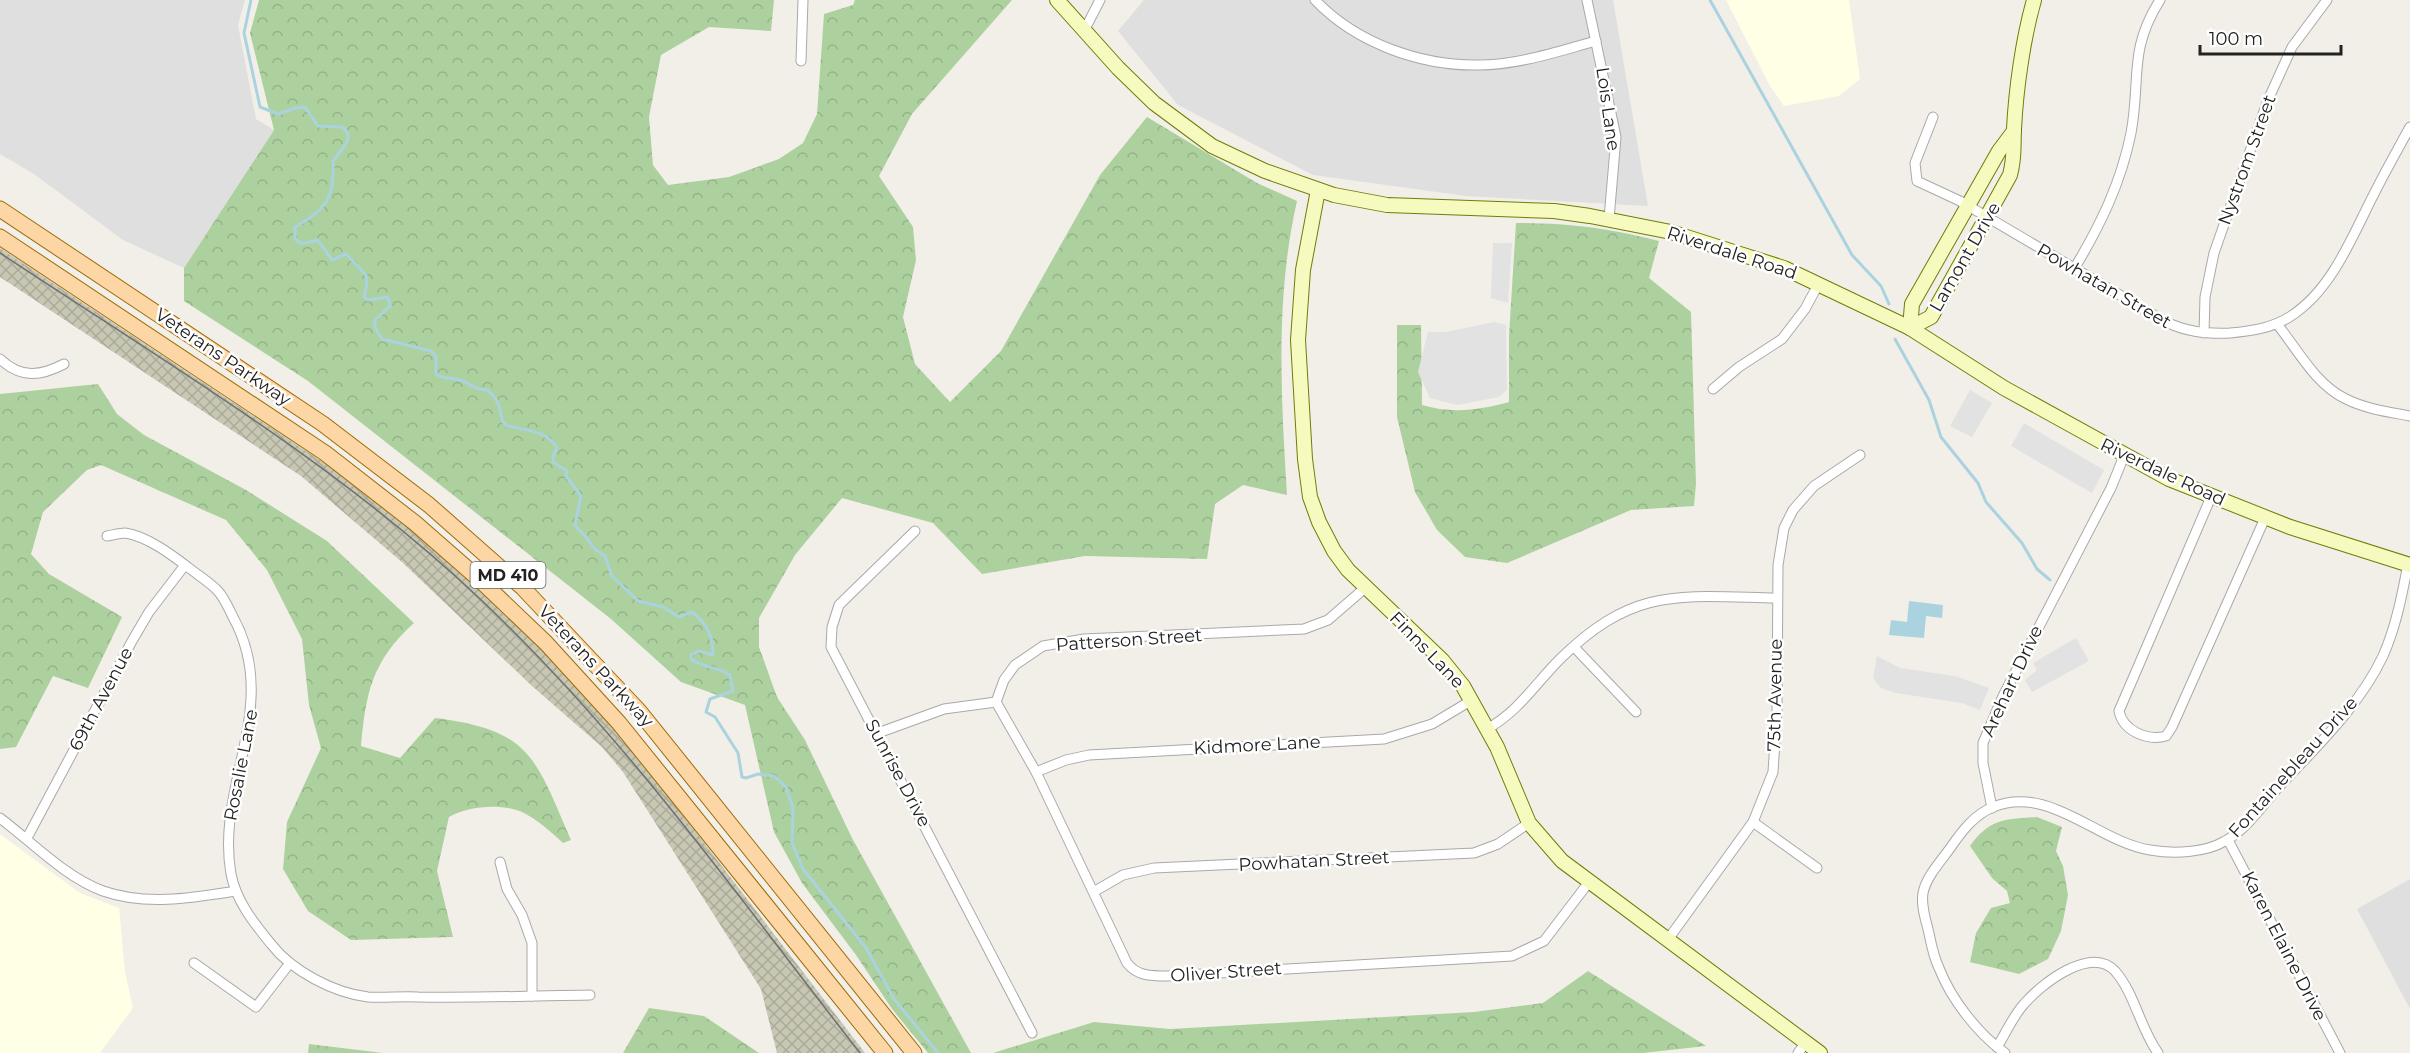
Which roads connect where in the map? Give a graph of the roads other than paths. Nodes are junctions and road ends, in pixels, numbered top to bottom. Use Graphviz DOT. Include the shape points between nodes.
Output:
graph roads {
  1 [pos="803,0"];
  2 [pos="1057,0"];
  3 [pos="1100,0"];
  4 [pos="1316,0"];
  5 [pos="1587,0"];
  6 [pos="2034,0"];
  7 [pos="2160,0"];
  8 [pos="2326,0"];
  9 [pos="1083,31"];
  10 [pos="1596,41"];
  11 [pos="801,61"];
  12 [pos="1932,117"];
  13 [pos="2410,128"];
  14 [pos="2014,131"];
  15 [pos="1318,190"];
  16 [pos="1969,206"];
  17 [pos="0,209"];
  18 [pos="1988,217"];
  19 [pos="1609,219"];
  20 [pos="0,237"];
  21 [pos="2074,269"];
  22 [pos="1819,283"];
  23 [pos="2277,324"];
  24 [pos="1910,328"];
  25 [pos="2204,333"];
  26 [pos="0,359"];
  27 [pos="64,364"];
  28 [pos="1713,389"];
  29 [pos="2410,415"];
  30 [pos="1860,455"];
  31 [pos="2124,456"];
  32 [pos="2211,497"];
  33 [pos="2265,518"];
  34 [pos="915,531"];
  35 [pos="107,536"];
  36 [pos="185,565"];
  37 [pos="2409,565"];
  38 [pos="1365,588"];
  39 [pos="1776,598"];
  40 [pos="1574,647"];
  41 [pos="1472,700"];
  42 [pos="996,702"];
  43 [pos="1636,712"];
  44 [pos="1487,729"];
  45 [pos="878,733"];
  46 [pos="1036,772"];
  47 [pos="1992,808"];
  48 [pos="0,818"];
  49 [pos="1753,822"];
  50 [pos="1529,823"];
  51 [pos="27,838"];
  52 [pos="2228,840"];
  53 [pos="500,862"];
  54 [pos="1817,868"];
  55 [pos="1590,882"];
  56 [pos="236,891"];
  57 [pos="1095,891"];
  58 [pos="1669,938"];
  59 [pos="194,963"];
  60 [pos="290,963"];
  61 [pos="590,995"];
  62 [pos="532,996"];
  63 [pos="1032,1033"];
  64 [pos="1802,1048"];
  65 [pos="2001,1050"];
  66 [pos="885,1053"];
  67 [pos="914,1053"];
  68 [pos="1821,1053"];
  69 [pos="2158,1053"];
  70 [pos="2340,1053"];
  1 -- 11 [label="street"];
  2 -- 9 [label="street, Riverdale Road"];
  3 -- 9 [label="street"];
  4 -- 10 [label="street" via="1344,25 1387,48 1456,64 1496,64"];
  5 -- 10 [label="street, Lois Lane"];
  6 -- 14 [label="street, Lamont Drive"];
  7 -- 21 [label="street" via="2140,43 2131,131 2120,176 2101,224"];
  8 -- 25 [label="street, Nystrom Street" via="2292,47 2268,100 2214,253 2205,297"];
  9 -- 15 [label="street, Riverdale Road" via="1139,89 1197,136 1228,155"];
  10 -- 19 [label="street, Lois Lane" via="1616,137"];
  12 -- 16 [label="street, Powhatan Street" via="1915,163 1915,177 1921,184"];
  13 -- 23 [label="street, Powhatan Street" via="2325,284 2301,308"];
  14 -- 16 [label="street, Lamont Drive"];
  14 -- 18 [label="street, Lamont Drive" via="2015,157 2010,175"];
  15 -- 19 [label="street, Riverdale Road" via="1408,207 1554,211"];
  15 -- 38 [label="street, Finns Lane" via="1304,259 1298,322 1307,474 1310,497 1325,536"];
  16 -- 18 [label="street, Powhatan Street"];
  16 -- 24 [label="street, Lamont Drive" via="1911,304"];
  17 -- 67 [label="main road, Veterans Parkway / MD 410" via="323,424 429,505 523,588 639,711"];
  18 -- 21 [label="street, Powhatan Street"];
  18 -- 24 [label="street, Lamont Drive" via="1930,317"];
  19 -- 22 [label="street, Riverdale Road" via="1720,246"];
  20 -- 66 [label="main road, Veterans Parkway / MD 410" via="325,453 479,579 546,643 620,723"];
  21 -- 25 [label="street, Powhatan Street" via="2175,327"];
  22 -- 24 [label="street, Riverdale Road"];
  22 -- 28 [label="street" via="1782,339"];
  23 -- 25 [label="street, Powhatan Street" via="2250,331"];
  23 -- 29 [label="street" via="2321,381 2337,394 2364,406"];
  24 -- 31 [label="street, Riverdale Road" via="2004,388"];
  26 -- 27 [label="street" via="32,375 45,374"];
  30 -- 39 [label="street, 75th Avenue" via="1821,479 1793,510 1779,551"];
  31 -- 32 [label="street, Riverdale Road"];
  31 -- 47 [label="street, Arehart Drive" via="1986,736 1981,754"];
  32 -- 33 [label="street, Riverdale Road"];
  32 -- 33 [label="street" via="2119,711 2128,728 2154,739 2166,736 2172,727"];
  33 -- 37 [label="street, Riverdale Road"];
  34 -- 45 [label="street, Sunrise Drive" via="843,599 832,627 833,653"];
  35 -- 36 [label="street, Rosalie Lane" via="125,533"];
  36 -- 51 [label="street, 69th Avenue" via="132,641"];
  36 -- 56 [label="street, Rosalie Lane" via="219,591 239,628 250,662 252,711 229,821 228,852"];
  37 -- 52 [label="street, Fontainebleau Drive" via="2388,642 2369,680 2289,777"];
  38 -- 41 [label="street, Finns Lane" via="1442,660"];
  38 -- 42 [label="street, Patterson Street" via="1328,620 1304,629 1084,639 1043,646 1015,665"];
  39 -- 40 [label="street" via="1695,596 1652,601 1614,615"];
  39 -- 49 [label="street, 75th Avenue" via="1776,749 1773,772"];
  40 -- 43 [label="street"];
  40 -- 44 [label="street" via="1519,707"];
  41 -- 44 [label="street, Finns Lane"];
  41 -- 46 [label="street, Kidmore Lane" via="1452,714 1396,737 1089,754"];
  42 -- 45 [label="street" via="944,709"];
  42 -- 46 [label="street, Oliver Street"];
  44 -- 50 [label="street, Finns Lane"];
  45 -- 63 [label="street, Sunrise Drive"];
  46 -- 57 [label="street, Oliver Street"];
  47 -- 52 [label="street, Fontainebleau Drive" via="2014,803 2044,806 2128,845 2151,851 2183,852"];
  47 -- 65 [label="street" via="1960,835 1931,874 1923,898 1942,975 1966,1012"];
  48 -- 51 [label="street"];
  49 -- 54 [label="street"];
  49 -- 58 [label="street, 75th Avenue"];
  50 -- 55 [label="street, Finns Lane" via="1562,861"];
  50 -- 57 [label="street, Powhatan Street" via="1497,844 1474,853 1154,868 1123,875"];
  51 -- 56 [label="street" via="63,868 102,890 142,900"];
  52 -- 70 [label="street, Karen Elaine Drive"];
  53 -- 62 [label="street" via="507,889 532,943"];
  55 -- 57 [label="street, Oliver Street" via="1544,940 1512,956 1167,976 1144,975 1131,969"];
  55 -- 58 [label="street, Finns Lane"];
  56 -- 60 [label="street, Rosalie Lane" via="250,919"];
  58 -- 64 [label="street, Finns Lane"];
  59 -- 60 [label="street" via="256,1007"];
  60 -- 62 [label="street, Rosalie Lane" via="332,986 367,996"];
  61 -- 62 [label="street, Rosalie Lane"];
  64 -- 68 [label="street, Finns Lane"];
  65 -- 69 [label="street" via="2024,1004 2074,967 2090,962 2110,967 2122,980"];
}
